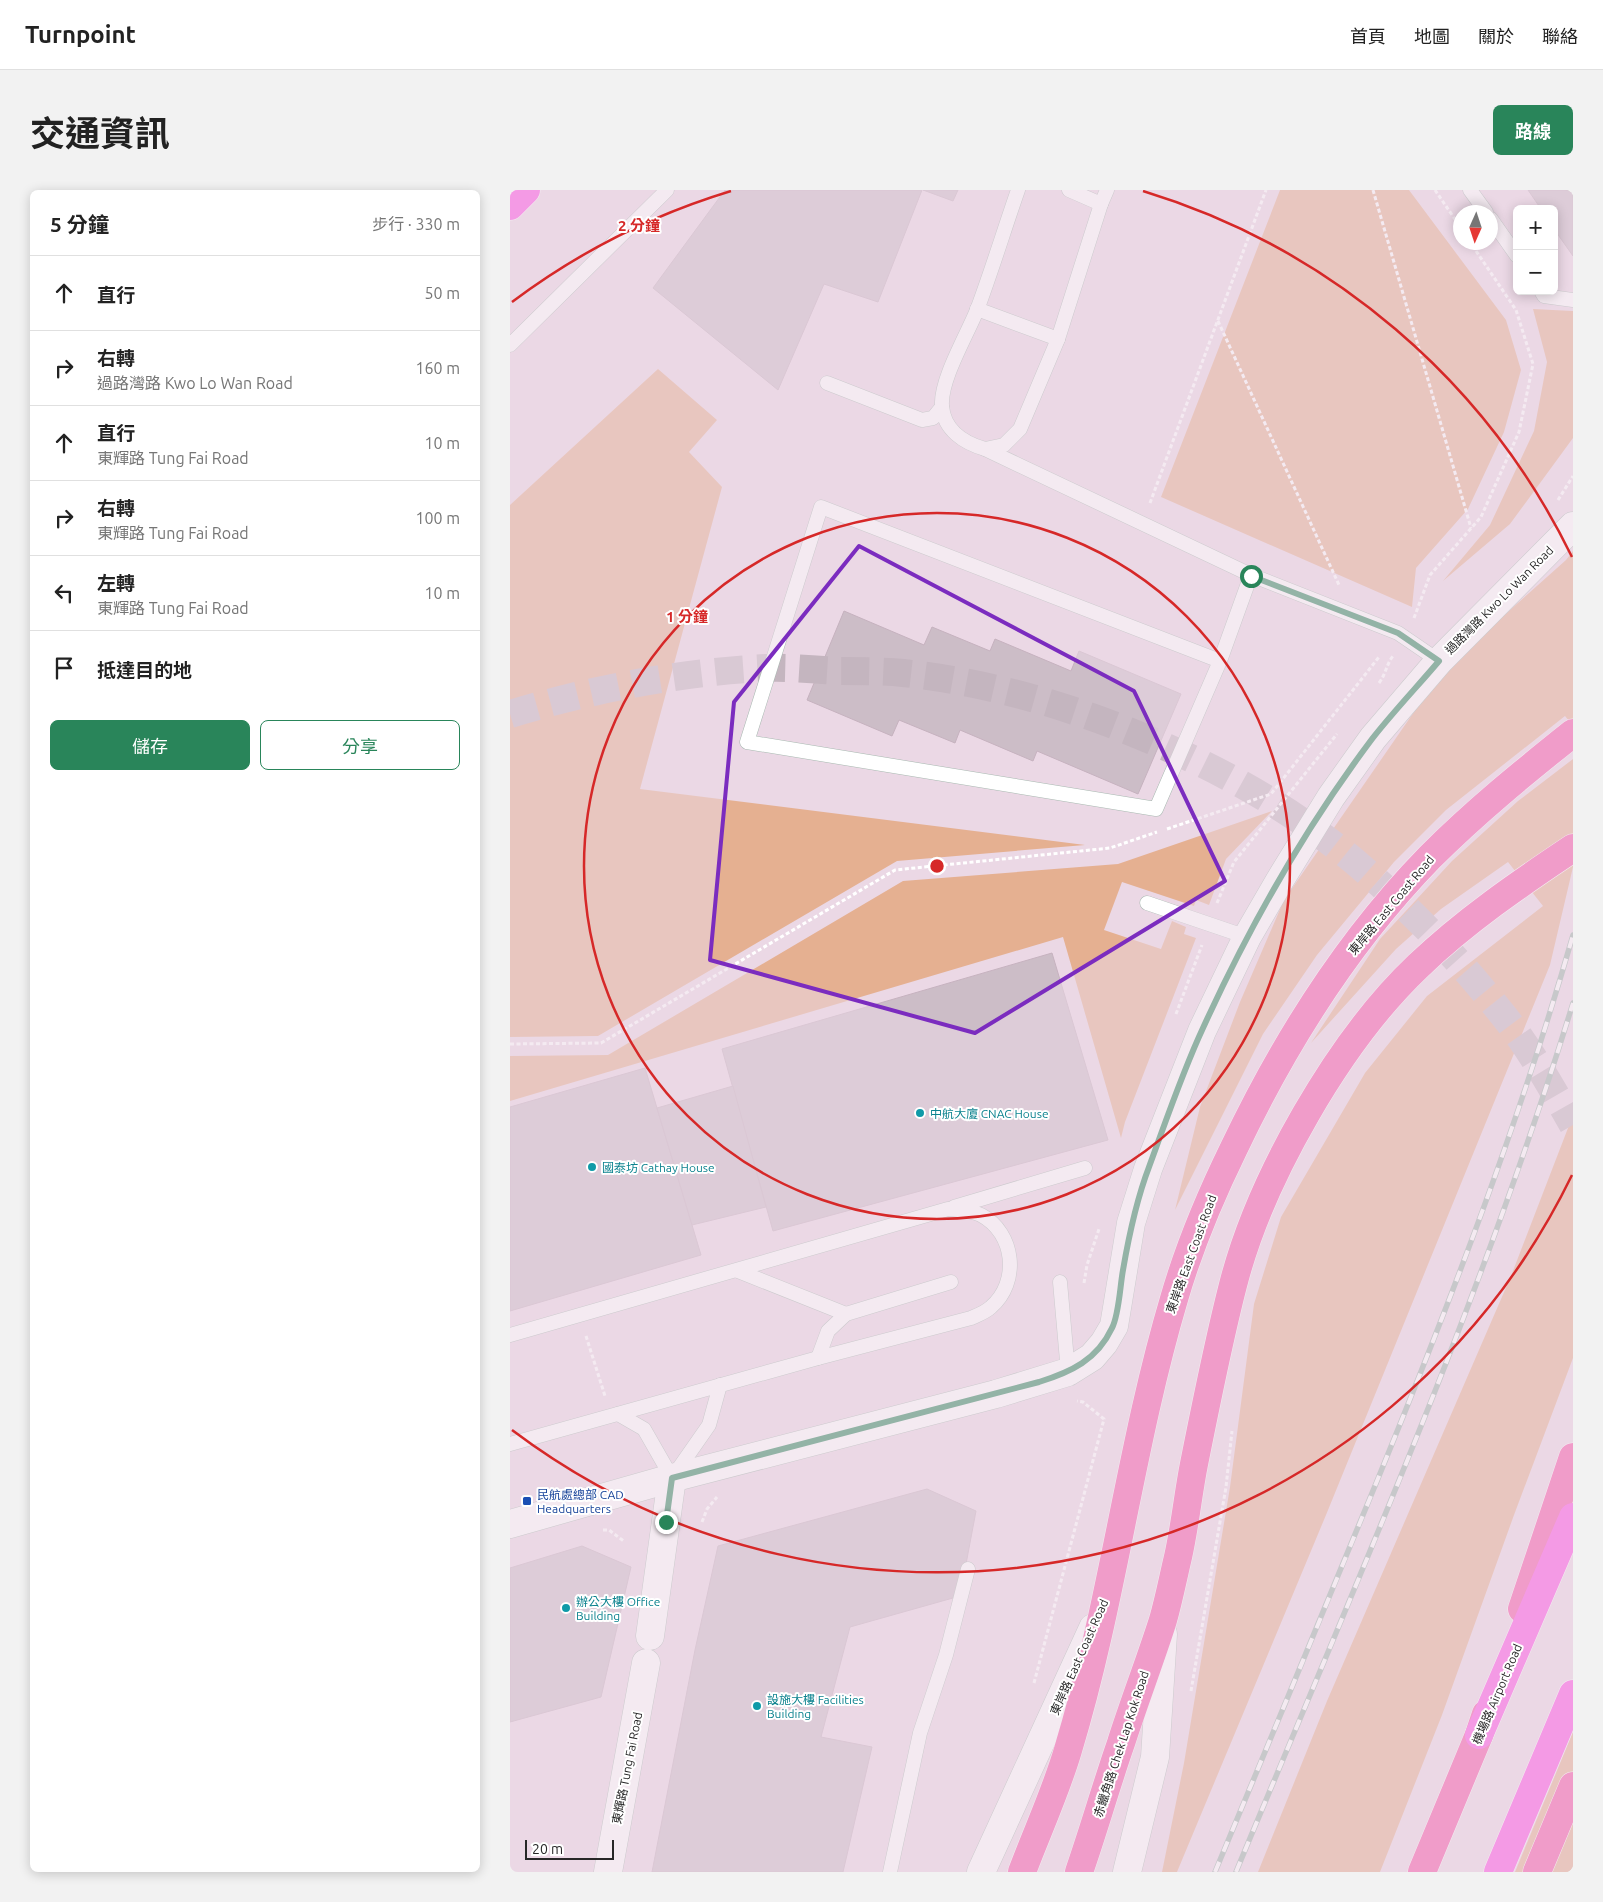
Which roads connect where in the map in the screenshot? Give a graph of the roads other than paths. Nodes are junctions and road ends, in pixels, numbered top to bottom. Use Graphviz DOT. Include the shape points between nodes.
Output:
graph roads {
  1 [pos="668,190"];
  2 [pos="1018,190"];
  3 [pos="1069,190"];
  4 [pos="1107,190"];
  5 [pos="1470,190"];
  6 [pos="1101,204"];
  7 [pos="1481,205"];
  8 [pos="1498,230"];
  9 [pos="1513,251"];
  10 [pos="1543,295"];
  11 [pos="1573,300"];
  12 [pos="977,309"];
  13 [pos="1058,339"];
  14 [pos="510,345"];
  15 [pos="827,383"];
  16 [pos="942,407"];
  17 [pos="985,449"];
  18 [pos="1573,526"];
  19 [pos="1251,576"];
  20 [pos="1220,660"];
  21 [pos="1439,661"];
  22 [pos="1573,733"];
  23 [pos="1573,848"];
  24 [pos="1147,904"];
  25 [pos="1248,937"];
  26 [pos="1085,1168"];
  27 [pos="948,1209"];
  28 [pos="738,1271"];
  29 [pos="952,1282"];
  30 [pos="1060,1282"];
  31 [pos="846,1314"];
  32 [pos="510,1335"];
  33 [pos="818,1358"];
  34 [pos="1068,1372"];
  35 [pos="720,1385"];
  36 [pos="614,1415"];
  37 [pos="510,1444"];
  38 [pos="1573,1457"];
  39 [pos="672,1478"];
  40 [pos="1573,1516"];
  41 [pos="510,1524"];
  42 [pos="968,1569"];
  43 [pos="1105,1602"];
  44 [pos="1164,1617"];
  45 [pos="650,1636"];
  46 [pos="646,1663"];
  47 [pos="1573,1694"];
  48 [pos="1479,1735"];
  49 [pos="1573,1786"];
  50 [pos="608,1872"];
  51 [pos="890,1872"];
  52 [pos="981,1872"];
  53 [pos="1022,1872"];
  54 [pos="1079,1872"];
  55 [pos="1127,1872"];
  56 [pos="1422,1872"];
  57 [pos="1498,1872"];
  58 [pos="1538,1872"];
  1 -- 14 [label="lane"];
  2 -- 12 [label="lane"];
  3 -- 6 [label="lane"];
  4 -- 6 [label="lane"];
  5 -- 7 [label="lane"];
  6 -- 13 [label="lane"];
  8 -- 9 [label="lane"];
  10 -- 11 [label="lane"];
  12 -- 13 [label="lane"];
  12 -- 16 [label="lane" via="947,380"];
  13 -- 17 [label="lane" via="1020,429 1004,444"];
  15 -- 16 [label="lane" via="922,420 932,418"];
  16 -- 17 [label="lane" via="960,440"];
  17 -- 19 [label="lane"];
  18 -- 21 [label="street, 過路灣路 Kwo Lo Wan Road"];
  19 -- 20 [label="lane"];
  19 -- 21 [label="lane" via="1398,633"];
  20 -- 20 [label="lane" via="1156,809 747,742 821,507"];
  21 -- 25 [label="street, 過路灣路 Kwo Lo Wan Road" via="1373,738 1331,796"];
  22 -- 43 [label="main road, 東岸路 East Coast Road" via="1474,815 1429,858 1386,907 1321,993 1248,1117 1219,1179 1174,1296 1142,1418"];
  23 -- 44 [label="main road" via="1450,937 1415,968 1348,1049 1286,1151 1250,1232 1233,1284"];
  24 -- 25 [label="lane"];
  25 -- 34 [label="street, 過路灣路 Kwo Lo Wan Road" via="1202,1031 1148,1169 1131,1223 1114,1326 1092,1357"];
  26 -- 27 [label="lane"];
  27 -- 28 [label="lane"];
  27 -- 33 [label="lane" via="965,1210 981,1216 1006,1241 1009,1278 998,1300 971,1318"];
  28 -- 31 [label="lane"];
  28 -- 32 [label="lane"];
  29 -- 31 [label="lane"];
  30 -- 34 [label="lane"];
  31 -- 33 [label="lane" via="828,1331"];
  33 -- 35 [label="lane"];
  34 -- 39 [label="street" via="996,1394"];
  35 -- 36 [label="lane"];
  35 -- 39 [label="lane" via="709,1425"];
  36 -- 37 [label="lane"];
  36 -- 39 [label="lane" via="644,1429"];
  38 -- 48 [label="main road"];
  39 -- 41 [label="street"];
  39 -- 45 [label="street"];
  40 -- 48 [label="highway, 機場路 Airport Road"];
  42 -- 51 [label="lane" via="946,1655 920,1733"];
  43 -- 52 [label="street, 東岸路 East Coast Road"];
  43 -- 53 [label="main road" via="1068,1753"];
  44 -- 54 [label="main road, 赤鱲角路 Chek Lap Kok Road"];
  44 -- 55 [label="street" via="1155,1757"];
  46 -- 50 [label="street, 東輝路 Tung Fai Road"];
  47 -- 57 [label="highway"];
  48 -- 56 [label="main road, 機場路 Airport Road"];
  49 -- 58 [label="main road"];
}
